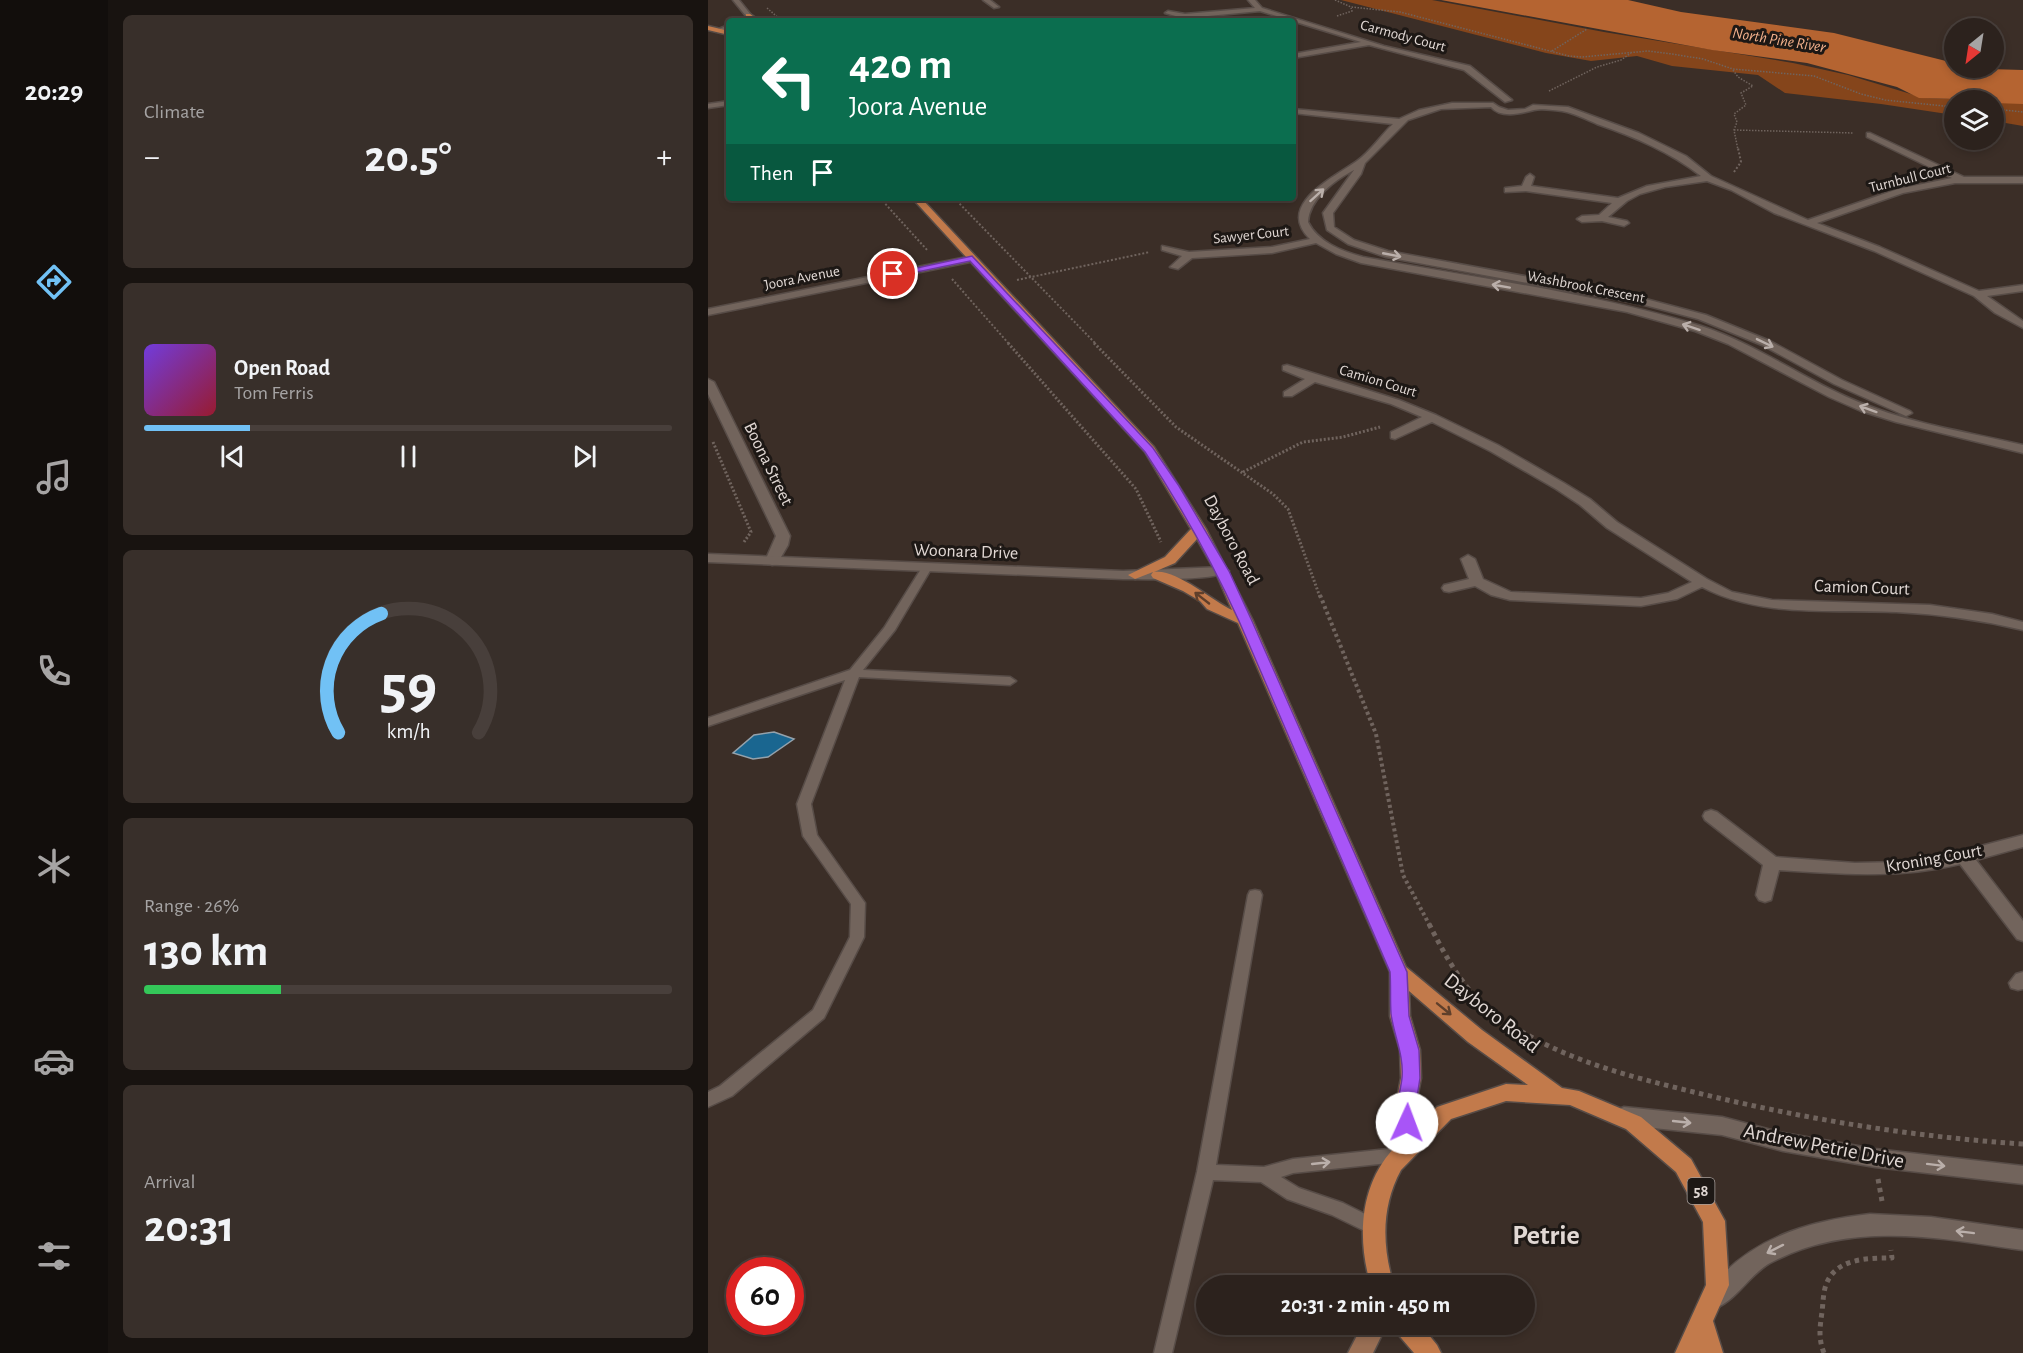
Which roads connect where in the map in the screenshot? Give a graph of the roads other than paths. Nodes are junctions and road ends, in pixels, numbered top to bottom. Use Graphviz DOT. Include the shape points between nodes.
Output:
graph roads {
  1 [pos="736,0"];
  2 [pos="986,0"];
  3 [pos="1251,0"];
  4 [pos="996,7"];
  5 [pos="1260,9"];
  6 [pos="1168,13"];
  7 [pos="1185,16"];
  8 [pos="747,18"];
  9 [pos="1182,18"];
  10 [pos="1291,18"];
  11 [pos="1296,19"];
  12 [pos="708,26"];
  13 [pos="726,27"];
  14 [pos="726,28"];
  15 [pos="719,30"];
  16 [pos="726,32"];
  17 [pos="1368,43"];
  18 [pos="1296,55"];
  19 [pos="726,103"];
  20 [pos="1493,105"];
  21 [pos="708,106"];
  22 [pos="1296,111"];
  23 [pos="1401,122"];
  24 [pos="1870,135"];
  25 [pos="1361,162"];
  26 [pos="1705,175"];
  27 [pos="1530,177"];
  28 [pos="1961,179"];
  29 [pos="2023,180"];
  30 [pos="1526,188"];
  31 [pos="1508,190"];
  32 [pos="919,201"];
  33 [pos="1618,201"];
  34 [pos="1602,218"];
  35 [pos="1582,219"];
  36 [pos="1624,223"];
  37 [pos="1808,223"];
  38 [pos="1317,240"];
  39 [pos="1165,248"];
  40 [pos="1189,255"];
  41 [pos="972,258"];
  42 [pos="1175,267"];
  43 [pos="2023,288"];
  44 [pos="1978,294"];
  45 [pos="708,312"];
  46 [pos="2023,325"];
  47 [pos="1287,368"];
  48 [pos="1314,378"];
  49 [pos="708,382"];
  50 [pos="1288,394"];
  51 [pos="1432,417"];
  52 [pos="1944,429"];
  53 [pos="1395,435"];
  54 [pos="2023,449"];
  55 [pos="1199,529"];
  56 [pos="708,558"];
  57 [pos="1468,559"];
  58 [pos="772,561"];
  59 [pos="926,569"];
  60 [pos="1222,571"];
  61 [pos="1135,575"];
  62 [pos="1158,575"];
  63 [pos="1477,581"];
  64 [pos="1702,582"];
  65 [pos="1449,588"];
  66 [pos="1246,621"];
  67 [pos="2023,626"];
  68 [pos="854,673"];
  69 [pos="1011,681"];
  70 [pos="708,722"];
  71 [pos="1711,816"];
  72 [pos="2023,841"];
  73 [pos="1964,857"];
  74 [pos="1772,863"];
  75 [pos="1255,895"];
  76 [pos="1765,895"];
  77 [pos="2023,934"];
  78 [pos="1399,972"];
  79 [pos="1554,1093"];
  80 [pos="708,1100"];
  81 [pos="1624,1116"];
  82 [pos="1403,1149"];
  83 [pos="1206,1172"];
  84 [pos="1264,1174"];
  85 [pos="2023,1175"];
  86 [pos="1373,1227"];
  87 [pos="2023,1240"];
  88 [pos="1380,1275"];
  89 [pos="1716,1297"];
  90 [pos="1704,1327"];
  91 [pos="1370,1335"];
  92 [pos="1413,1335"];
  93 [pos="1163,1353"];
  94 [pos="1360,1353"];
  95 [pos="1429,1353"];
  96 [pos="1687,1353"];
  97 [pos="1711,1353"];
  1 -- 8 [label="street"];
  2 -- 4 [label="street"];
  3 -- 5 [label="street, Carmody Court"];
  5 -- 7 [label="street"];
  5 -- 10 [label="street, Carmody Court"];
  6 -- 7 [label="street"];
  7 -- 9 [label="street"];
  11 -- 17 [label="street, Carmody Court"];
  12 -- 13 [label="main road"];
  12 -- 15 [label="main road"];
  14 -- 15 [label="street"];
  15 -- 16 [label="main road"];
  17 -- 18 [label="street"];
  17 -- 20 [label="street, Carmody Court" via="1467,68 1511,100"];
  19 -- 21 [label="street"];
  20 -- 23 [label="street, Washbrook Crescent" via="1444,106"];
  20 -- 26 [label="street" via="1501,111 1527,111 1529,104 1582,114 1663,147"];
  22 -- 23 [label="street"];
  23 -- 25 [label="street, Washbrook Crescent"];
  24 -- 28 [label="street"];
  38 -- 25 [label="street, Washbrook Crescent, one-way" via="1305,227 1305,207"];
  25 -- 52 [label="street, Washbrook Crescent, one-way" via="1357,174 1328,213 1330,228 1350,242 1386,254 1638,300 1702,318 1766,343 1870,397"];
  26 -- 33 [label="street" via="1645,189"];
  26 -- 37 [label="street"];
  27 -- 30 [label="street"];
  28 -- 29 [label="street, Turnbull Court"];
  28 -- 37 [label="street, Turnbull Court" via="1901,191"];
  30 -- 31 [label="street"];
  30 -- 33 [label="street"];
  32 -- 41 [label="main road, Dayboro Road / 58"];
  33 -- 34 [label="street"];
  34 -- 35 [label="street"];
  34 -- 36 [label="street"];
  37 -- 44 [label="street"];
  38 -- 40 [label="street, Sawyer Court" via="1272,250"];
  52 -- 38 [label="street, Washbrook Crescent, one-way" via="1865,409 1732,342 1665,318 1360,260"];
  39 -- 40 [label="street, Sawyer Court"];
  40 -- 42 [label="street, Sawyer Court"];
  41 -- 45 [label="street, Joora Avenue"];
  41 -- 55 [label="main road, Dayboro Road / 58" via="1150,450"];
  43 -- 44 [label="street"];
  44 -- 46 [label="street"];
  47 -- 48 [label="street, Camion Court"];
  48 -- 50 [label="street"];
  48 -- 51 [label="street, Camion Court"];
  49 -- 58 [label="street, Boona Street" via="783,536"];
  51 -- 53 [label="street, Camion Court"];
  51 -- 64 [label="street, Camion Court" via="1560,486 1612,525"];
  52 -- 54 [label="street, Washbrook Crescent"];
  55 -- 60 [label="main road, Dayboro Road / 58"];
  55 -- 61 [label="main road" via="1170,560"];
  56 -- 58 [label="street, Woonara Drive"];
  57 -- 63 [label="street"];
  58 -- 59 [label="street, Woonara Drive"];
  59 -- 61 [label="street, Woonara Drive"];
  59 -- 68 [label="lane" via="889,630"];
  60 -- 62 [label="street, Woonara Drive"];
  60 -- 66 [label="main road, Dayboro Road / 58"];
  61 -- 62 [label="street, Woonara Drive"];
  66 -- 62 [label="main road, one-way"];
  63 -- 64 [label="street" via="1510,596 1641,602 1672,596"];
  63 -- 65 [label="street"];
  64 -- 67 [label="street, Camion Court" via="1752,602 1945,611"];
  66 -- 78 [label="main road, Dayboro Road / 58"];
  68 -- 69 [label="lane"];
  68 -- 70 [label="lane"];
  68 -- 80 [label="lane" via="804,804 810,836 858,903 857,937 819,1014 726,1091"];
  71 -- 74 [label="street"];
  72 -- 73 [label="street, Kroning Court"];
  73 -- 74 [label="street, Kroning Court" via="1882,869"];
  73 -- 77 [label="street"];
  74 -- 76 [label="street"];
  75 -- 83 [label="lane"];
  78 -- 79 [label="main road, Dayboro Road / 58, one-way" via="1475,1036"];
  78 -- 82 [label="main road, Dayboro Road / 58" via="1400,1016 1410,1050 1411,1078"];
  79 -- 81 [label="main road, 58" via="1579,1098"];
  79 -- 82 [label="main road, 58" via="1507,1093 1462,1104 1443,1114"];
  81 -- 85 [label="street, Andrew Petrie Drive, one-way" via="1722,1126 1783,1142 1875,1158"];
  81 -- 89 [label="main road, 58" via="1669,1149 1702,1193 1718,1244"];
  84 -- 82 [label="lane, one-way"];
  82 -- 86 [label="main road, 58" via="1383,1183"];
  83 -- 84 [label="lane"];
  83 -- 93 [label="lane"];
  84 -- 86 [label="lane" via="1293,1194"];
  86 -- 88 [label="main road, 58"];
  87 -- 89 [label="street, one-way" via="1886,1223 1831,1227 1754,1260"];
  89 -- 90 [label="main road, 58"];
  90 -- 96 [label="main road, 58"];
  90 -- 97 [label="main road"];
  91 -- 94 [label="main road"];
  92 -- 95 [label="main road"];
}
